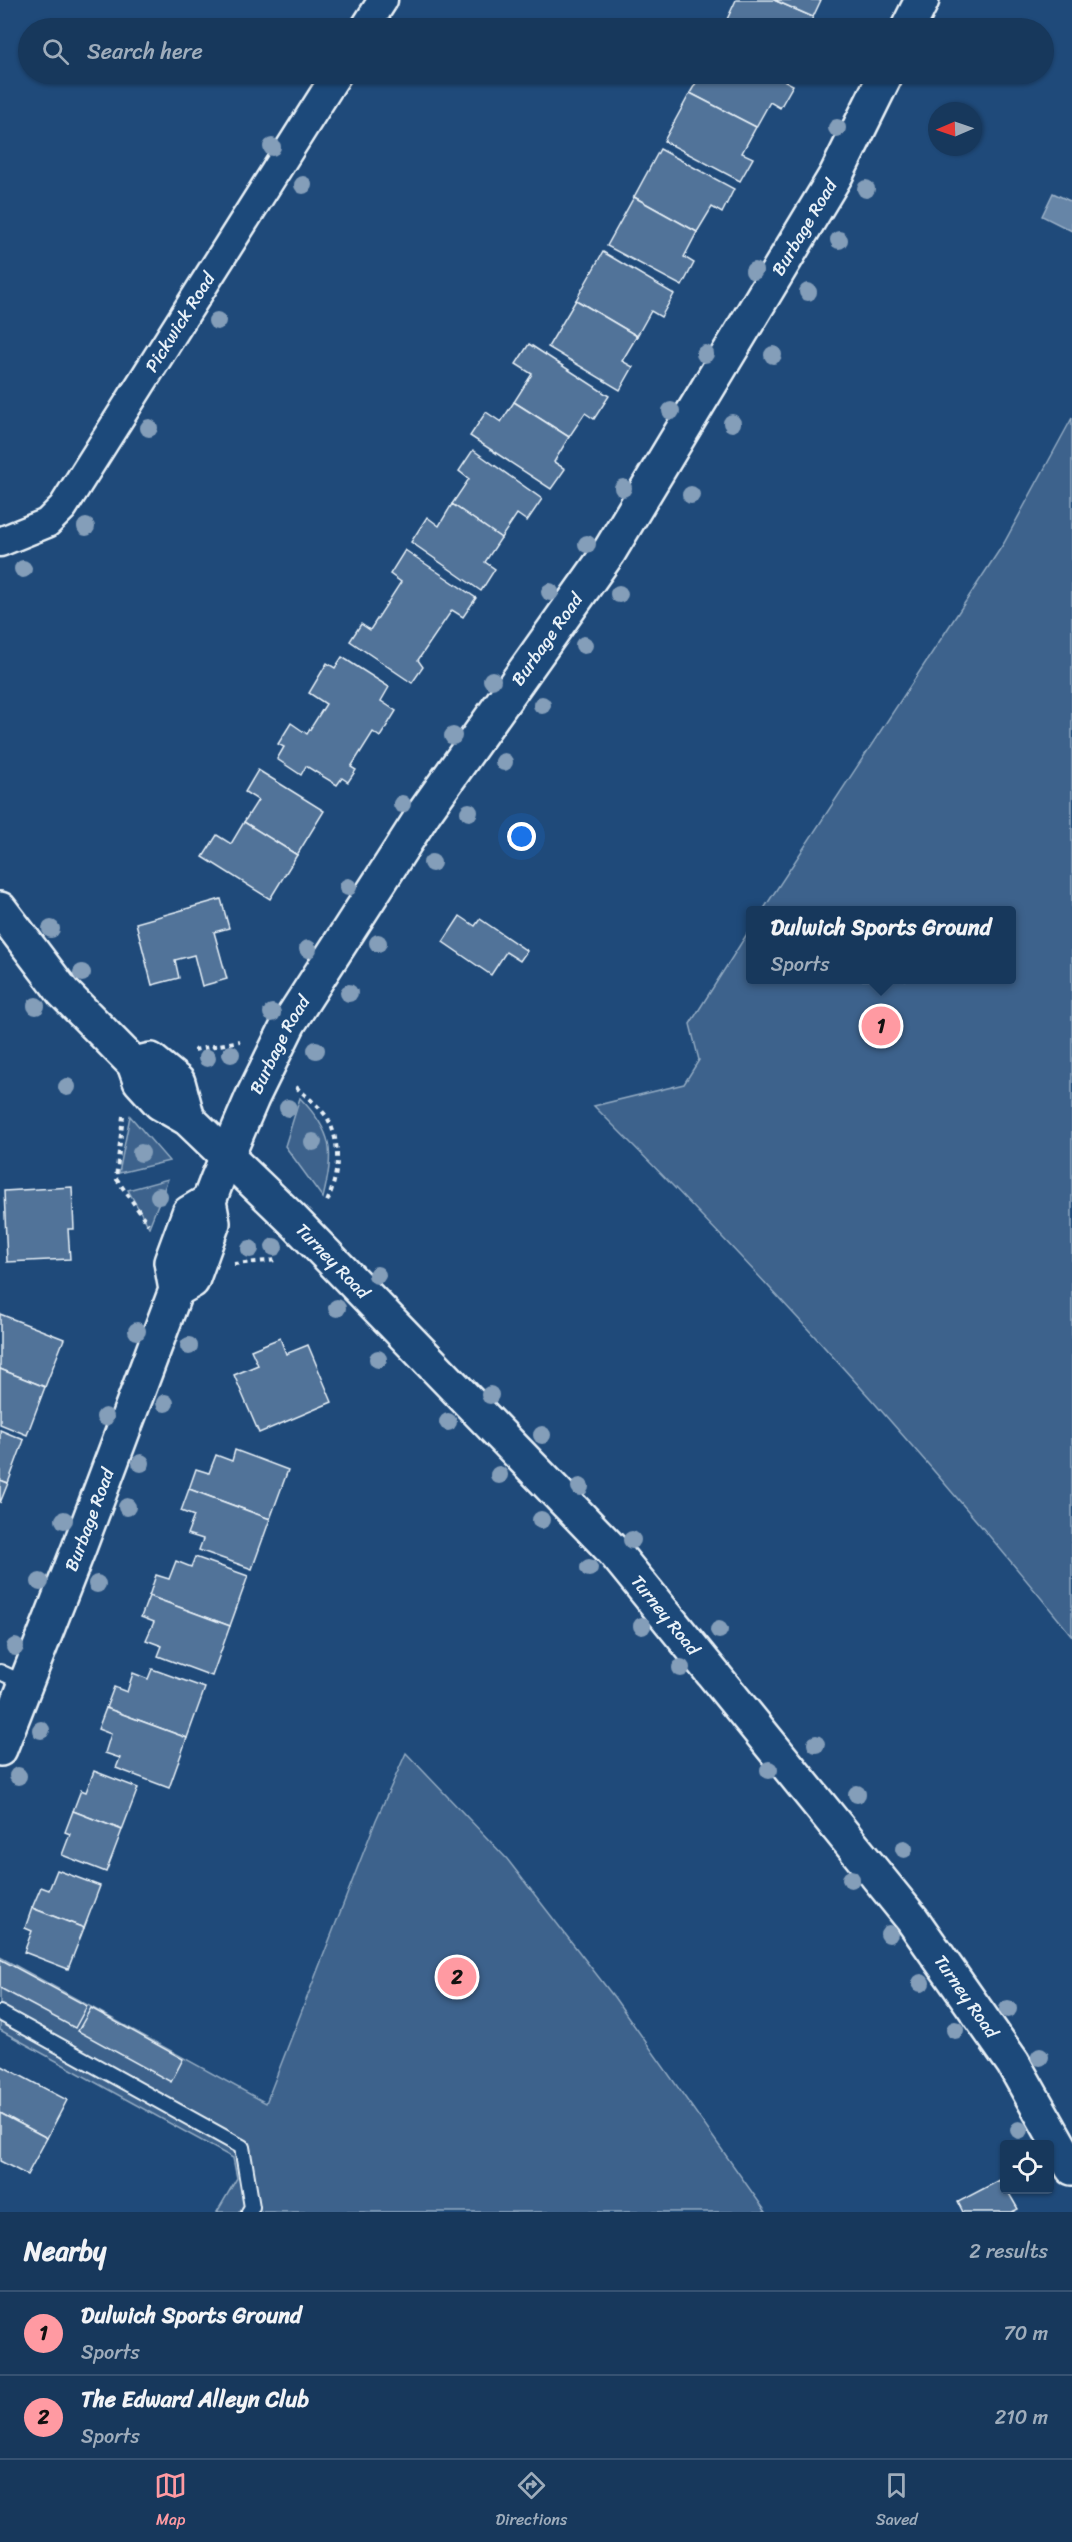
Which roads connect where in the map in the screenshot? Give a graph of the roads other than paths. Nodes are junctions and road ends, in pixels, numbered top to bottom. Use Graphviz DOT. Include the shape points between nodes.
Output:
graph roads {
  1 [pos="384,0"];
  2 [pos="922,0"];
  3 [pos="372,18"];
  4 [pos="913,18"];
  5 [pos="331,84"];
  6 [pos="881,84"];
  7 [pos="0,542"];
  8 [pos="0,909"];
  9 [pos="226,1157"];
  10 [pos="13,1678"];
  11 [pos="0,1749"];
  12 [pos="0,2013"];
  13 [pos="1072,2168"];
  14 [pos="249,2212"];
  1 -- 3 [label="street"];
  2 -- 4 [label="street"];
  5 -- 7 [label="street, Pickwick Road" via="63,507 47,524"];
  6 -- 9 [label="street, Burbage Road" via="836,176 609,552 424,813 289,1023"];
  8 -- 9 [label="street, Turney Road" via="63,992 134,1064 152,1060 178,1082 189,1119"];
  9 -- 10 [label="street, Burbage Road" via="209,1202 189,1213 184,1224 171,1262 176,1290"];
  9 -- 13 [label="street, Turney Road" via="292,1219 615,1553 912,1919 1013,2063"];
  10 -- 11 [label="street, Burbage Road"];
  12 -- 14 [label="lane" via="242,2147 252,2207"];
}
